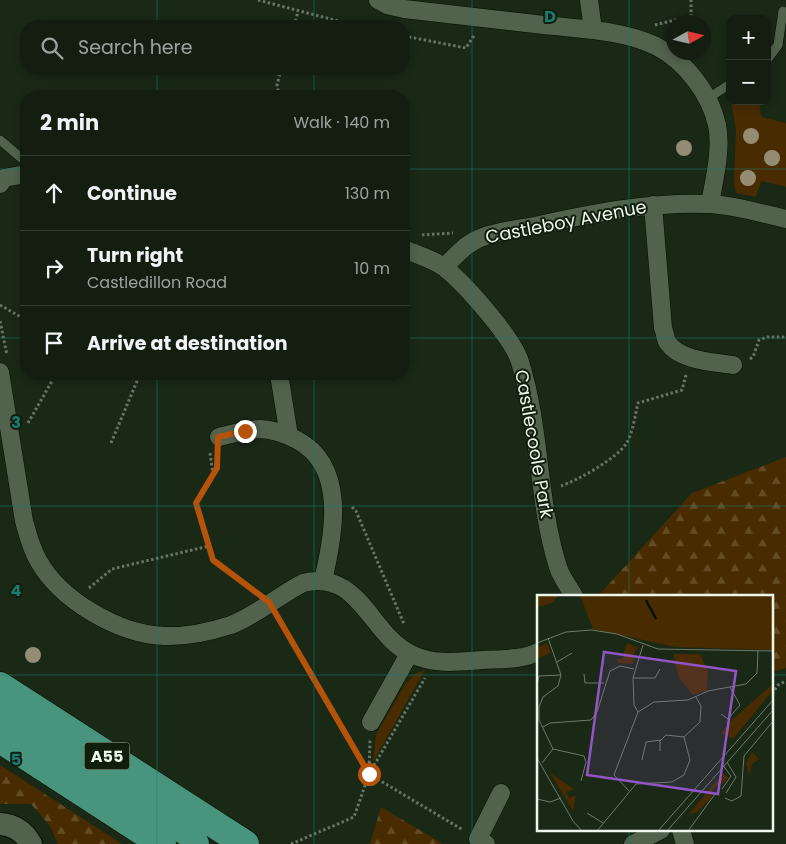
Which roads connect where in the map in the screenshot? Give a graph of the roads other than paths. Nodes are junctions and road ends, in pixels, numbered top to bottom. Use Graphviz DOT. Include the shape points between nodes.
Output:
graph roads {
  1 [pos="378,0"];
  2 [pos="589,0"];
  3 [pos="783,11"];
  4 [pos="594,30"];
  5 [pos="771,55"];
  6 [pos="726,87"];
  7 [pos="707,99"];
  8 [pos="0,140"];
  9 [pos="20,157"];
  10 [pos="20,175"];
  11 [pos="0,184"];
  12 [pos="710,204"];
  13 [pos="653,205"];
  14 [pos="786,219"];
  15 [pos="410,252"];
  16 [pos="444,267"];
  17 [pos="4,364"];
  18 [pos="733,365"];
  19 [pos="280,380"];
  20 [pos="289,436"];
  21 [pos="218,437"];
  22 [pos="323,580"];
  23 [pos="573,595"];
  24 [pos="537,652"];
  25 [pos="409,654"];
  26 [pos="0,686"];
  27 [pos="0,710"];
  28 [pos="371,722"];
  29 [pos="0,739"];
  30 [pos="501,793"];
  31 [pos="0,824"];
  32 [pos="657,832"];
  33 [pos="196,838"];
  34 [pos="482,842"];
  35 [pos="31,844"];
  36 [pos="162,844"];
  37 [pos="245,844"];
  38 [pos="633,844"];
  1 -- 4 [label="street" via="404,9"];
  2 -- 4 [label="street"];
  3 -- 5 [label="lane" via="778,45"];
  4 -- 7 [label="street" via="626,36 672,56 687,70"];
  6 -- 7 [label="lane"];
  7 -- 12 [label="street" via="718,128"];
  8 -- 9 [label="lane"];
  10 -- 11 [label="street" via="4,178"];
  12 -- 13 [label="street, Castleboy Avenue"];
  12 -- 14 [label="street, Castleboy Avenue"];
  13 -- 16 [label="street, Castleboy Avenue" via="580,216 482,237"];
  13 -- 18 [label="street" via="663,328 668,343 691,357"];
  15 -- 16 [label="street, Castlecoole Park"];
  16 -- 23 [label="street, Castlecoole Park" via="500,328 520,360 533,420 547,523 558,568"];
  17 -- 22 [label="street" via="24,521 31,545 52,580 74,600 95,614 136,632 185,636 234,624 303,583"];
  19 -- 20 [label="street"];
  20 -- 21 [label="street" via="261,429"];
  20 -- 22 [label="street" via="308,446 322,463 332,487 331,545"];
  22 -- 25 [label="street" via="354,595 394,642"];
  24 -- 25 [label="street" via="506,659 434,662"];
  25 -- 28 [label="street"];
  26 -- 33 [label="highway, A55"];
  27 -- 33 [label="highway"];
  29 -- 36 [label="highway, A55"];
  30 -- 34 [label="street"];
  31 -- 35 [label="street" via="20,829"];
  32 -- 38 [label="street"];
  33 -- 37 [label="highway, A55"];
}
